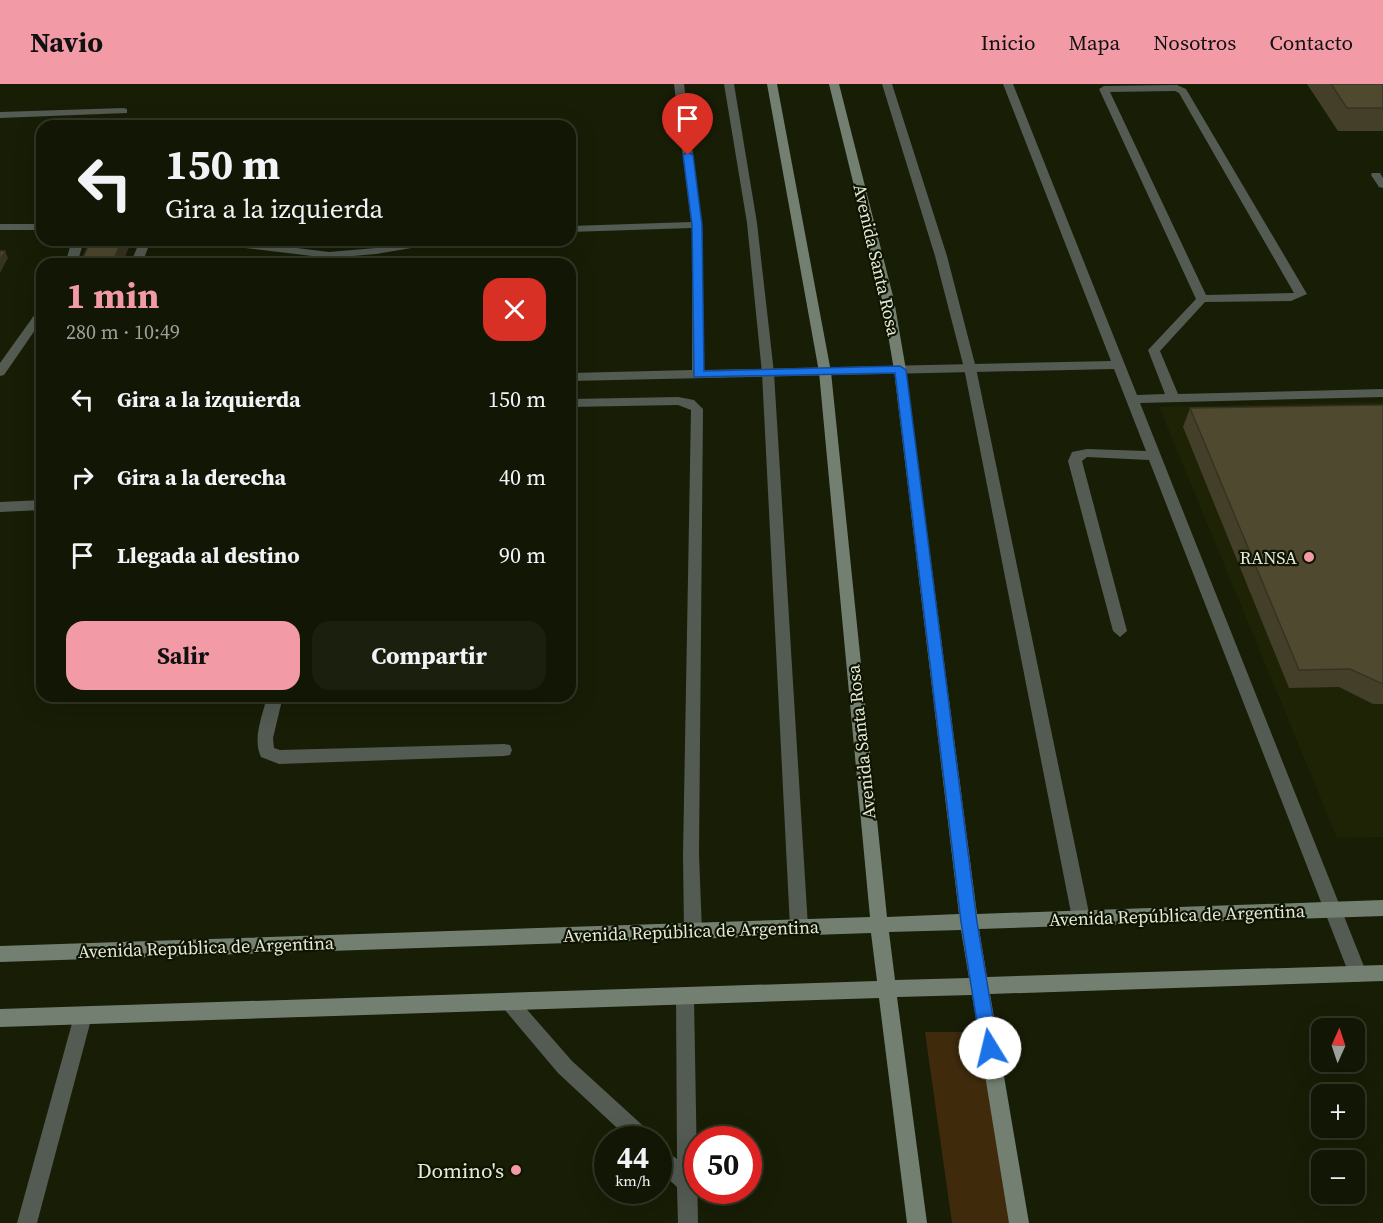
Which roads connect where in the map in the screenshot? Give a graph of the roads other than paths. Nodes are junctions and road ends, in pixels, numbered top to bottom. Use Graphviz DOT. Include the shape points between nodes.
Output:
graph roads {
  1 [pos="680,84"];
  2 [pos="729,84"];
  3 [pos="772,84"];
  4 [pos="834,84"];
  5 [pos="887,84"];
  6 [pos="1008,84"];
  7 [pos="124,111"];
  8 [pos="0,115"];
  9 [pos="697,225"];
  10 [pos="36,226"];
  11 [pos="0,227"];
  12 [pos="576,229"];
  13 [pos="253,246"];
  14 [pos="406,246"];
  15 [pos="1202,299"];
  16 [pos="36,321"];
  17 [pos="1119,365"];
  18 [pos="970,368"];
  19 [pos="900,370"];
  20 [pos="0,372"];
  21 [pos="825,372"];
  22 [pos="768,373"];
  23 [pos="698,374"];
  24 [pos="576,377"];
  25 [pos="1383,393"];
  26 [pos="1173,398"];
  27 [pos="1132,399"];
  28 [pos="576,403"];
  29 [pos="1154,456"];
  30 [pos="36,505"];
  31 [pos="0,507"];
  32 [pos="1120,631"];
  33 [pos="274,702"];
  34 [pos="504,750"];
  35 [pos="1383,908"];
  36 [pos="1333,910"];
  37 [pos="1081,918"];
  38 [pos="969,922"];
  39 [pos="879,924"];
  40 [pos="800,927"];
  41 [pos="693,931"];
  42 [pos="0,954"];
  43 [pos="1383,973"];
  44 [pos="1358,974"];
  45 [pos="980,987"];
  46 [pos="887,990"];
  47 [pos="685,997"];
  48 [pos="510,1003"];
  49 [pos="82,1016"];
  50 [pos="0,1018"];
  51 [pos="629,1126"];
  52 [pos="686,1126"];
  53 [pos="672,1168"];
  54 [pos="684,1179"];
  55 [pos="688,1204"];
  56 [pos="27,1223"];
  57 [pos="688,1223"];
  58 [pos="917,1223"];
  59 [pos="1019,1223"];
  1 -- 9 [label="street"];
  2 -- 22 [label="street" via="752,223"];
  3 -- 21 [label="main road, Avenida Santa Rosa"];
  4 -- 19 [label="main road, Avenida Santa Rosa" via="888,300"];
  5 -- 18 [label="street" via="942,256"];
  6 -- 17 [label="street"];
  7 -- 8 [label="street"];
  9 -- 12 [label="street"];
  9 -- 23 [label="street"];
  10 -- 11 [label="street"];
  13 -- 14 [label="street" via="329,255"];
  15 -- 15 [label="street" via="1104,90 1104,89 1183,90 1301,294 1291,298"];
  15 -- 26 [label="street" via="1154,350"];
  16 -- 20 [label="street"];
  17 -- 18 [label="street"];
  17 -- 27 [label="street"];
  18 -- 19 [label="street"];
  18 -- 37 [label="street"];
  19 -- 21 [label="street"];
  19 -- 38 [label="main road, Avenida Santa Rosa"];
  21 -- 22 [label="street"];
  21 -- 39 [label="main road, Avenida Santa Rosa"];
  22 -- 23 [label="street"];
  22 -- 40 [label="street"];
  23 -- 24 [label="street"];
  25 -- 26 [label="street"];
  26 -- 27 [label="street"];
  27 -- 29 [label="street"];
  28 -- 41 [label="street" via="678,401 697,409"];
  29 -- 32 [label="street" via="1087,453 1077,454 1075,461"];
  29 -- 36 [label="street"];
  30 -- 31 [label="street"];
  33 -- 34 [label="street" via="265,738 267,752 279,757"];
  35 -- 36 [label="main road, Avenida República de Argentina"];
  36 -- 37 [label="main road, Avenida República de Argentina"];
  36 -- 44 [label="street"];
  37 -- 38 [label="main road, Avenida República de Argentina"];
  38 -- 39 [label="main road, Avenida República de Argentina"];
  38 -- 45 [label="main road, Avenida Santa Rosa"];
  39 -- 40 [label="main road, Avenida República de Argentina"];
  39 -- 46 [label="main road, Avenida Santa Rosa"];
  40 -- 41 [label="main road, Avenida República de Argentina"];
  41 -- 42 [label="main road, Avenida República de Argentina"];
  43 -- 44 [label="main road"];
  44 -- 45 [label="main road"];
  45 -- 46 [label="main road"];
  45 -- 59 [label="main road, Avenida Santa Rosa"];
  46 -- 47 [label="main road"];
  46 -- 58 [label="main road, Avenida Santa Rosa"];
  47 -- 48 [label="main road"];
  47 -- 52 [label="street"];
  48 -- 49 [label="main road"];
  48 -- 51 [label="street" via="565,1067"];
  49 -- 50 [label="main road"];
  49 -- 56 [label="street"];
  53 -- 54 [label="street"];
  55 -- 57 [label="street"];
}
